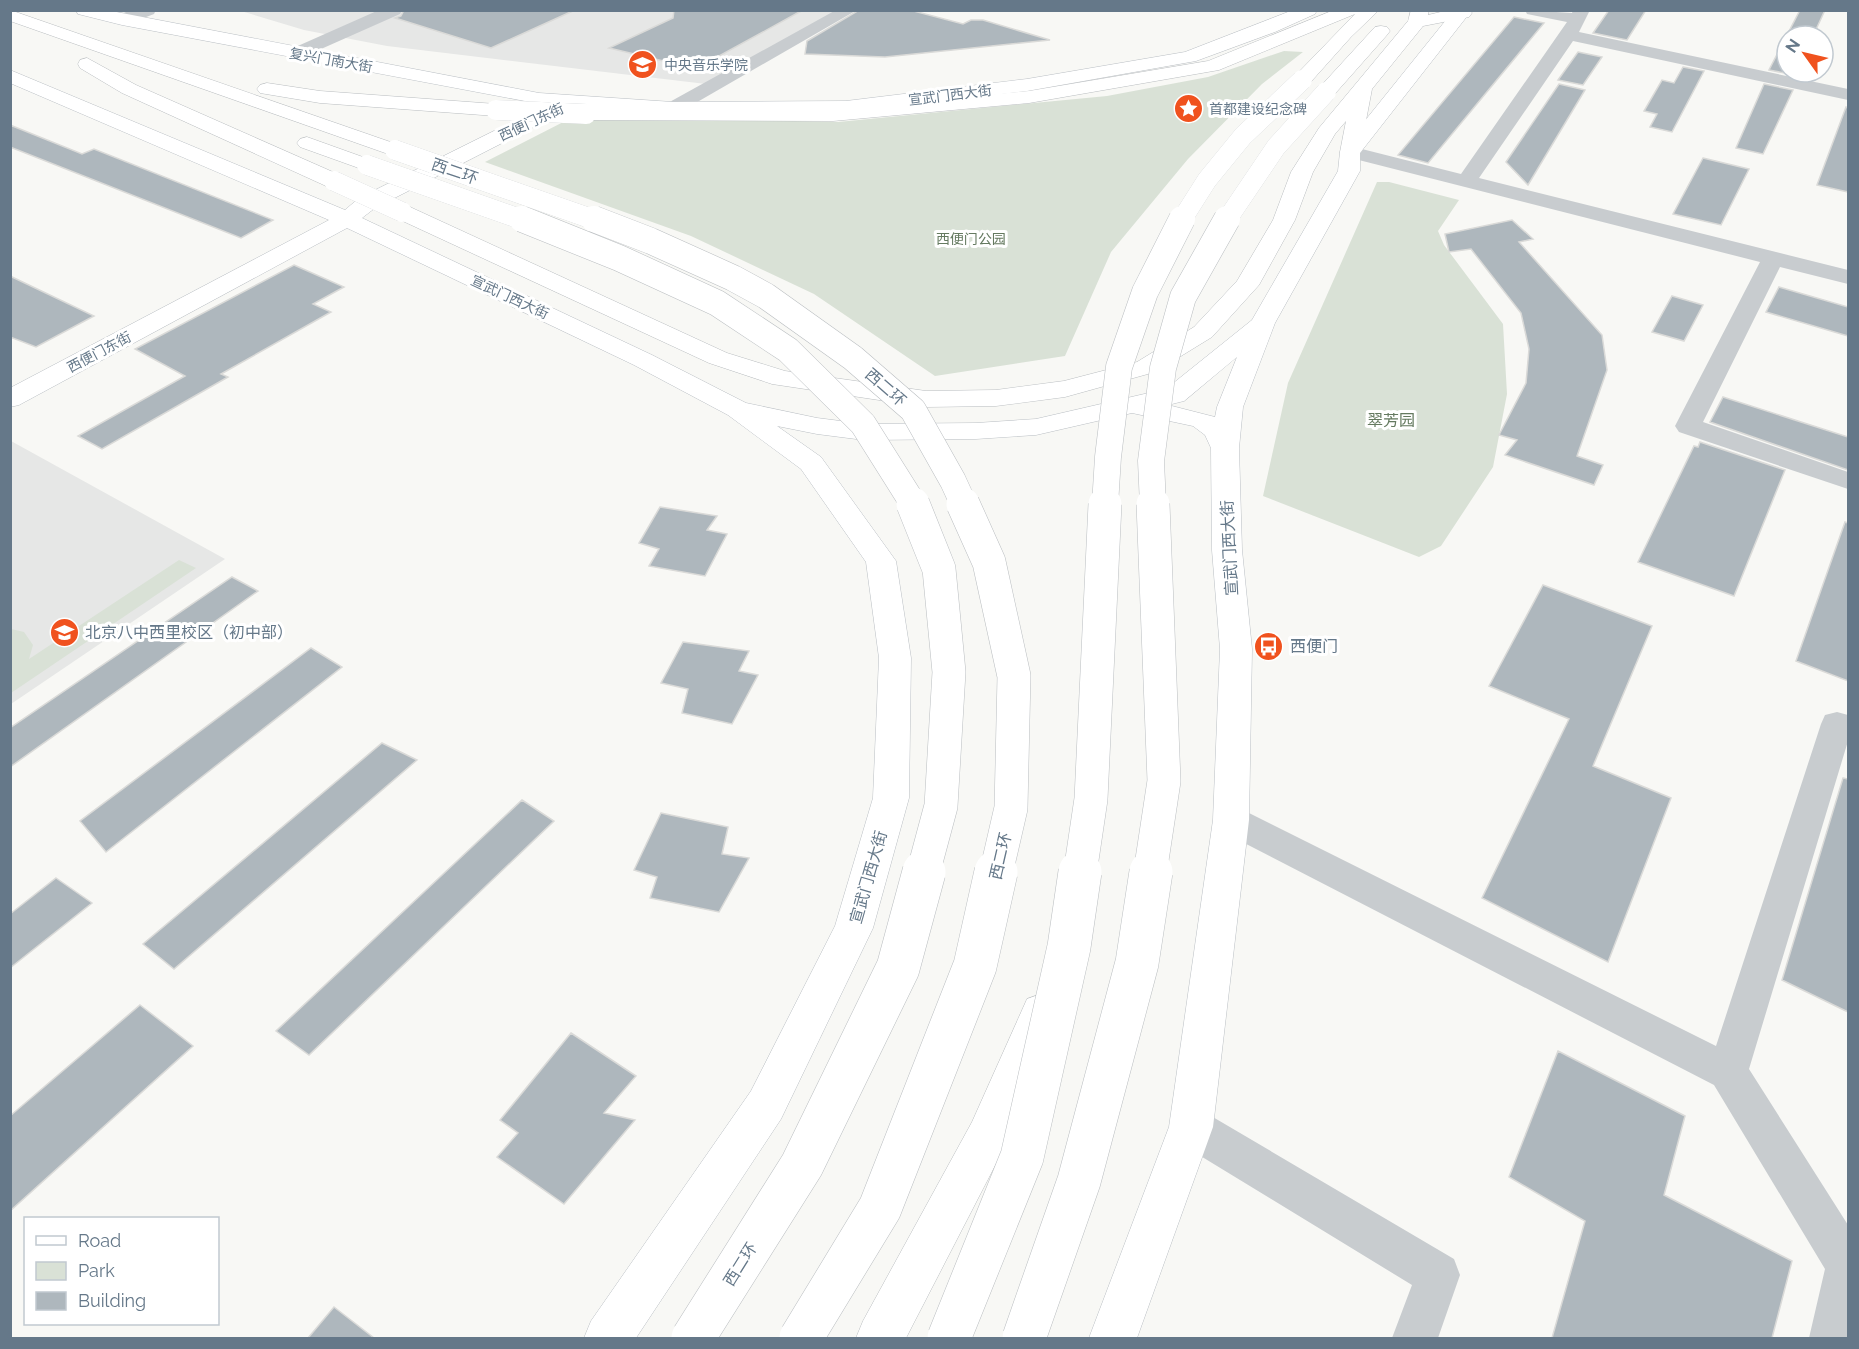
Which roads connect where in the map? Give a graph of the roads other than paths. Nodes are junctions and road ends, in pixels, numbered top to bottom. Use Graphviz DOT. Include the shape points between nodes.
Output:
graph roads {
  1 [pos="84,10"];
  2 [pos="148,10"];
  3 [pos="394,10"];
  4 [pos="849,10"];
  5 [pos="1309,10"];
  6 [pos="1371,10"];
  7 [pos="1533,10"];
  8 [pos="1463,12"];
  9 [pos="1346,13"];
  10 [pos="10,15"];
  11 [pos="1419,16"];
  12 [pos="1393,19"];
  13 [pos="122,20"];
  14 [pos="1576,22"];
  15 [pos="1269,28"];
  16 [pos="297,53"];
  17 [pos="65,57"];
  18 [pos="142,61"];
  19 [pos="87,64"];
  20 [pos="10,76"];
  21 [pos="33,85"];
  22 [pos="1314,86"];
  23 [pos="1362,87"];
  24 [pos="10,94"];
  25 [pos="1848,94"];
  26 [pos="539,99"];
  27 [pos="583,108"];
  28 [pos="673,108"];
  29 [pos="245,120"];
  30 [pos="289,136"];
  31 [pos="1350,152"];
  32 [pos="381,157"];
  33 [pos="1466,182"];
  34 [pos="325,209"];
  35 [pos="347,219"];
  36 [pos="1773,258"];
  37 [pos="1848,277"];
  38 [pos="1263,322"];
  39 [pos="10,399"];
  40 [pos="1131,405"];
  41 [pos="737,409"];
  42 [pos="1225,448"];
  43 [pos="1848,481"];
  44 [pos="1848,729"];
  45 [pos="1231,820"];
  46 [pos="1069,947"];
  47 [pos="1728,1072"];
  48 [pos="1191,1127"];
  49 [pos="1848,1265"];
  50 [pos="608,1338"];
  51 [pos="693,1338"];
  52 [pos="801,1338"];
  53 [pos="880,1338"];
  54 [pos="949,1338"];
  55 [pos="1024,1338"];
  56 [pos="1113,1338"];
  57 [pos="1415,1338"];
  58 [pos="1832,1338"];
  1 -- 13 [label="main road, 复兴门南大街"];
  2 -- 13 [label="street"];
  3 -- 16 [label="street"];
  4 -- 28 [label="street"];
  5 -- 15 [label="main road, 宣武门西大街"];
  6 -- 22 [label="main road" via="1345,33"];
  7 -- 14 [label="street"];
  8 -- 11 [label="main road"];
  8 -- 31 [label="main road, 宣武门西大街"];
  9 -- 15 [label="main road"];
  9 -- 27 [label="main road" via="1212,66 1029,97 833,115"];
  10 -- 18 [label="main road, 西二环"];
  11 -- 23 [label="main road"];
  12 -- 22 [label="main road"];
  13 -- 16 [label="main road, 复兴门南大街"];
  14 -- 25 [label="street"];
  14 -- 33 [label="street"];
  15 -- 28 [label="main road, 宣武门西大街" via="1189,57 1027,85 846,107"];
  16 -- 26 [label="main road, 复兴门南大街"];
  17 -- 19 [label="main road"];
  18 -- 27 [label="main road, bridge" via="320,97 496,110"];
  18 -- 32 [label="main road, 西二环"];
  19 -- 23 [label="main road, bridge" via="129,89 718,358 781,378 926,399 996,398 1053,391 1146,367 1203,332 1247,285 1284,220 1302,172 1326,132"];
  19 -- 29 [label="main road"];
  20 -- 21 [label="main road"];
  21 -- 24 [label="main road"];
  21 -- 34 [label="main road"];
  22 -- 46 [label="main road, bridge" via="1243,136 1207,180 1175,231 1145,292 1119,367 1107,468 1091,799"];
  22 -- 55 [label="main road, bridge" via="1214,239 1183,297 1163,368 1151,461 1164,781 1137,963 1079,1181"];
  23 -- 31 [label="main road"];
  26 -- 27 [label="main road, 复兴门南大街"];
  26 -- 34 [label="main road"];
  27 -- 28 [label="main road, 宣武门西大街"];
  27 -- 35 [label="main road, 西便门东街" via="392,204"];
  30 -- 32 [label="main road, 西二环"];
  31 -- 33 [label="street"];
  31 -- 38 [label="main road, 宣武门西大街" via="1349,171"];
  32 -- 51 [label="main road, 西二环, bridge" via="717,303 788,350 863,424 910,496 939,569 949,672 941,806 898,968 802,1166"];
  32 -- 52 [label="main road, 西二环, bridge" via="586,216 733,278 766,296 853,358 913,410 953,481 989,562 1014,676 1011,808 975,966 880,1208"];
  33 -- 36 [label="street"];
  34 -- 35 [label="main road"];
  35 -- 39 [label="main road, 西便门东街"];
  35 -- 41 [label="main road, 宣武门西大街"];
  36 -- 37 [label="street"];
  36 -- 43 [label="street" via="1688,426"];
  38 -- 40 [label="main road, 宣武门西大街" via="1175,395"];
  38 -- 42 [label="main road, 宣武门西大街" via="1230,407"];
  40 -- 41 [label="main road, 宣武门西大街" via="1036,427 891,433 845,430"];
  40 -- 42 [label="main road" via="1202,420 1216,430"];
  41 -- 50 [label="main road, 宣武门西大街" via="811,463 881,561 894,658 891,798 854,928 766,1105"];
  42 -- 45 [label="main road, 宣武门西大街" via="1227,550 1236,649"];
  44 -- 47 [label="street" via="1837,724"];
  45 -- 47 [label="street"];
  45 -- 48 [label="main road, 宣武门西大街"];
  46 -- 53 [label="main road, bridge" via="987,1137"];
  46 -- 54 [label="main road, bridge" via="1022,1157"];
  47 -- 49 [label="street"];
  48 -- 56 [label="main road, 宣武门西大街"];
  48 -- 57 [label="street" via="1438,1275"];
  49 -- 58 [label="street"];
}
